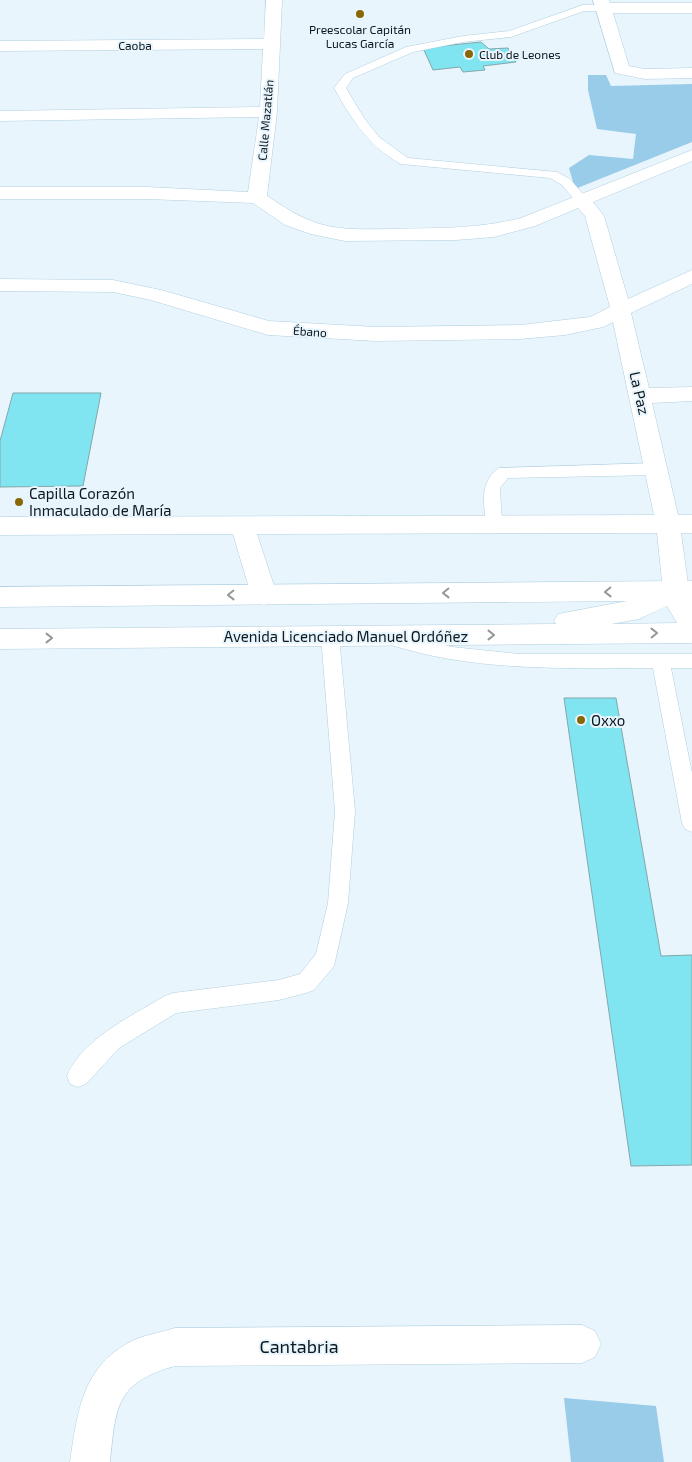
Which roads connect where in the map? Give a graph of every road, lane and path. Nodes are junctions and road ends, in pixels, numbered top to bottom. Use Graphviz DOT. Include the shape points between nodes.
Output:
graph roads {
  1 [pos="274,0"];
  2 [pos="602,4"];
  3 [pos="692,8"];
  4 [pos="270,44"];
  5 [pos="0,46"];
  6 [pos="692,73"];
  7 [pos="268,112"];
  8 [pos="0,116"];
  9 [pos="692,155"];
  10 [pos="0,193"];
  11 [pos="257,198"];
  12 [pos="582,200"];
  13 [pos="692,276"];
  14 [pos="0,285"];
  15 [pos="620,308"];
  16 [pos="692,394"];
  17 [pos="640,396"];
  18 [pos="657,469"];
  19 [pos="494,524"];
  20 [pos="668,524"];
  21 [pos="692,524"];
  22 [pos="242,525"];
  23 [pos="0,526"];
  24 [pos="684,591"];
  25 [pos="264,595"];
  26 [pos="0,597"];
  27 [pos="692,627"];
  28 [pos="692,633"];
  29 [pos="527,635"];
  30 [pos="330,636"];
  31 [pos="383,636"];
  32 [pos="0,639"];
  33 [pos="661,660"];
  34 [pos="692,661"];
  35 [pos="692,823"];
  36 [pos="78,1076"];
  37 [pos="582,1344"];
  38 [pos="90,1462"];
  1 -- 4 [label="street, Calle Mazatlán"];
  2 -- 3 [label="street"];
  2 -- 6 [label="street" via="621,69 626,72"];
  2 -- 12 [label="lane" via="511,34 410,49 349,76 340,88 379,145 390,155 405,161 553,175 566,182"];
  4 -- 5 [label="street, Caoba"];
  4 -- 7 [label="street, Calle Mazatlán"];
  7 -- 8 [label="street"];
  7 -- 11 [label="street, Calle Mazatlán"];
  9 -- 12 [label="street"];
  10 -- 11 [label="street" via="147,193"];
  11 -- 12 [label="street" via="292,221 345,236 494,231 528,222"];
  12 -- 15 [label="street, La Paz" via="594,216"];
  13 -- 15 [label="street, Ébano"];
  14 -- 15 [label="street, Ébano" via="113,286 154,294 268,328 320,332 520,332 596,322"];
  15 -- 17 [label="street, La Paz"];
  16 -- 17 [label="street"];
  17 -- 18 [label="street, La Paz"];
  18 -- 19 [label="lane" via="505,472 495,477 492,485"];
  18 -- 20 [label="street, La Paz"];
  19 -- 20 [label="street"];
  19 -- 22 [label="street"];
  20 -- 21 [label="street"];
  20 -- 24 [label="street, La Paz"];
  22 -- 23 [label="street"];
  22 -- 25 [label="street"];
  24 -- 25 [label="street, one-way"];
  24 -- 27 [label="street, La Paz" via="680,606"];
  24 -- 29 [label="street" via="639,609 555,624"];
  25 -- 26 [label="street, one-way"];
  29 -- 28 [label="street, Avenida Licenciado Manuel Ordóñez, one-way"];
  31 -- 29 [label="street, Avenida Licenciado Manuel Ordóñez, one-way"];
  30 -- 31 [label="street, Avenida Licenciado Manuel Ordóñez"];
  32 -- 30 [label="street, Avenida Licenciado Manuel Ordóñez, one-way"];
  30 -- 36 [label="lane" via="345,811 338,903 326,959 306,983 279,990 173,1003 111,1040"];
  31 -- 33 [label="lane" via="452,654 519,661"];
  33 -- 34 [label="lane"];
  33 -- 35 [label="lane"];
  37 -- 38 [label="street, Cantabria" via="175,1347 140,1357 110,1382 97,1408"];
}
